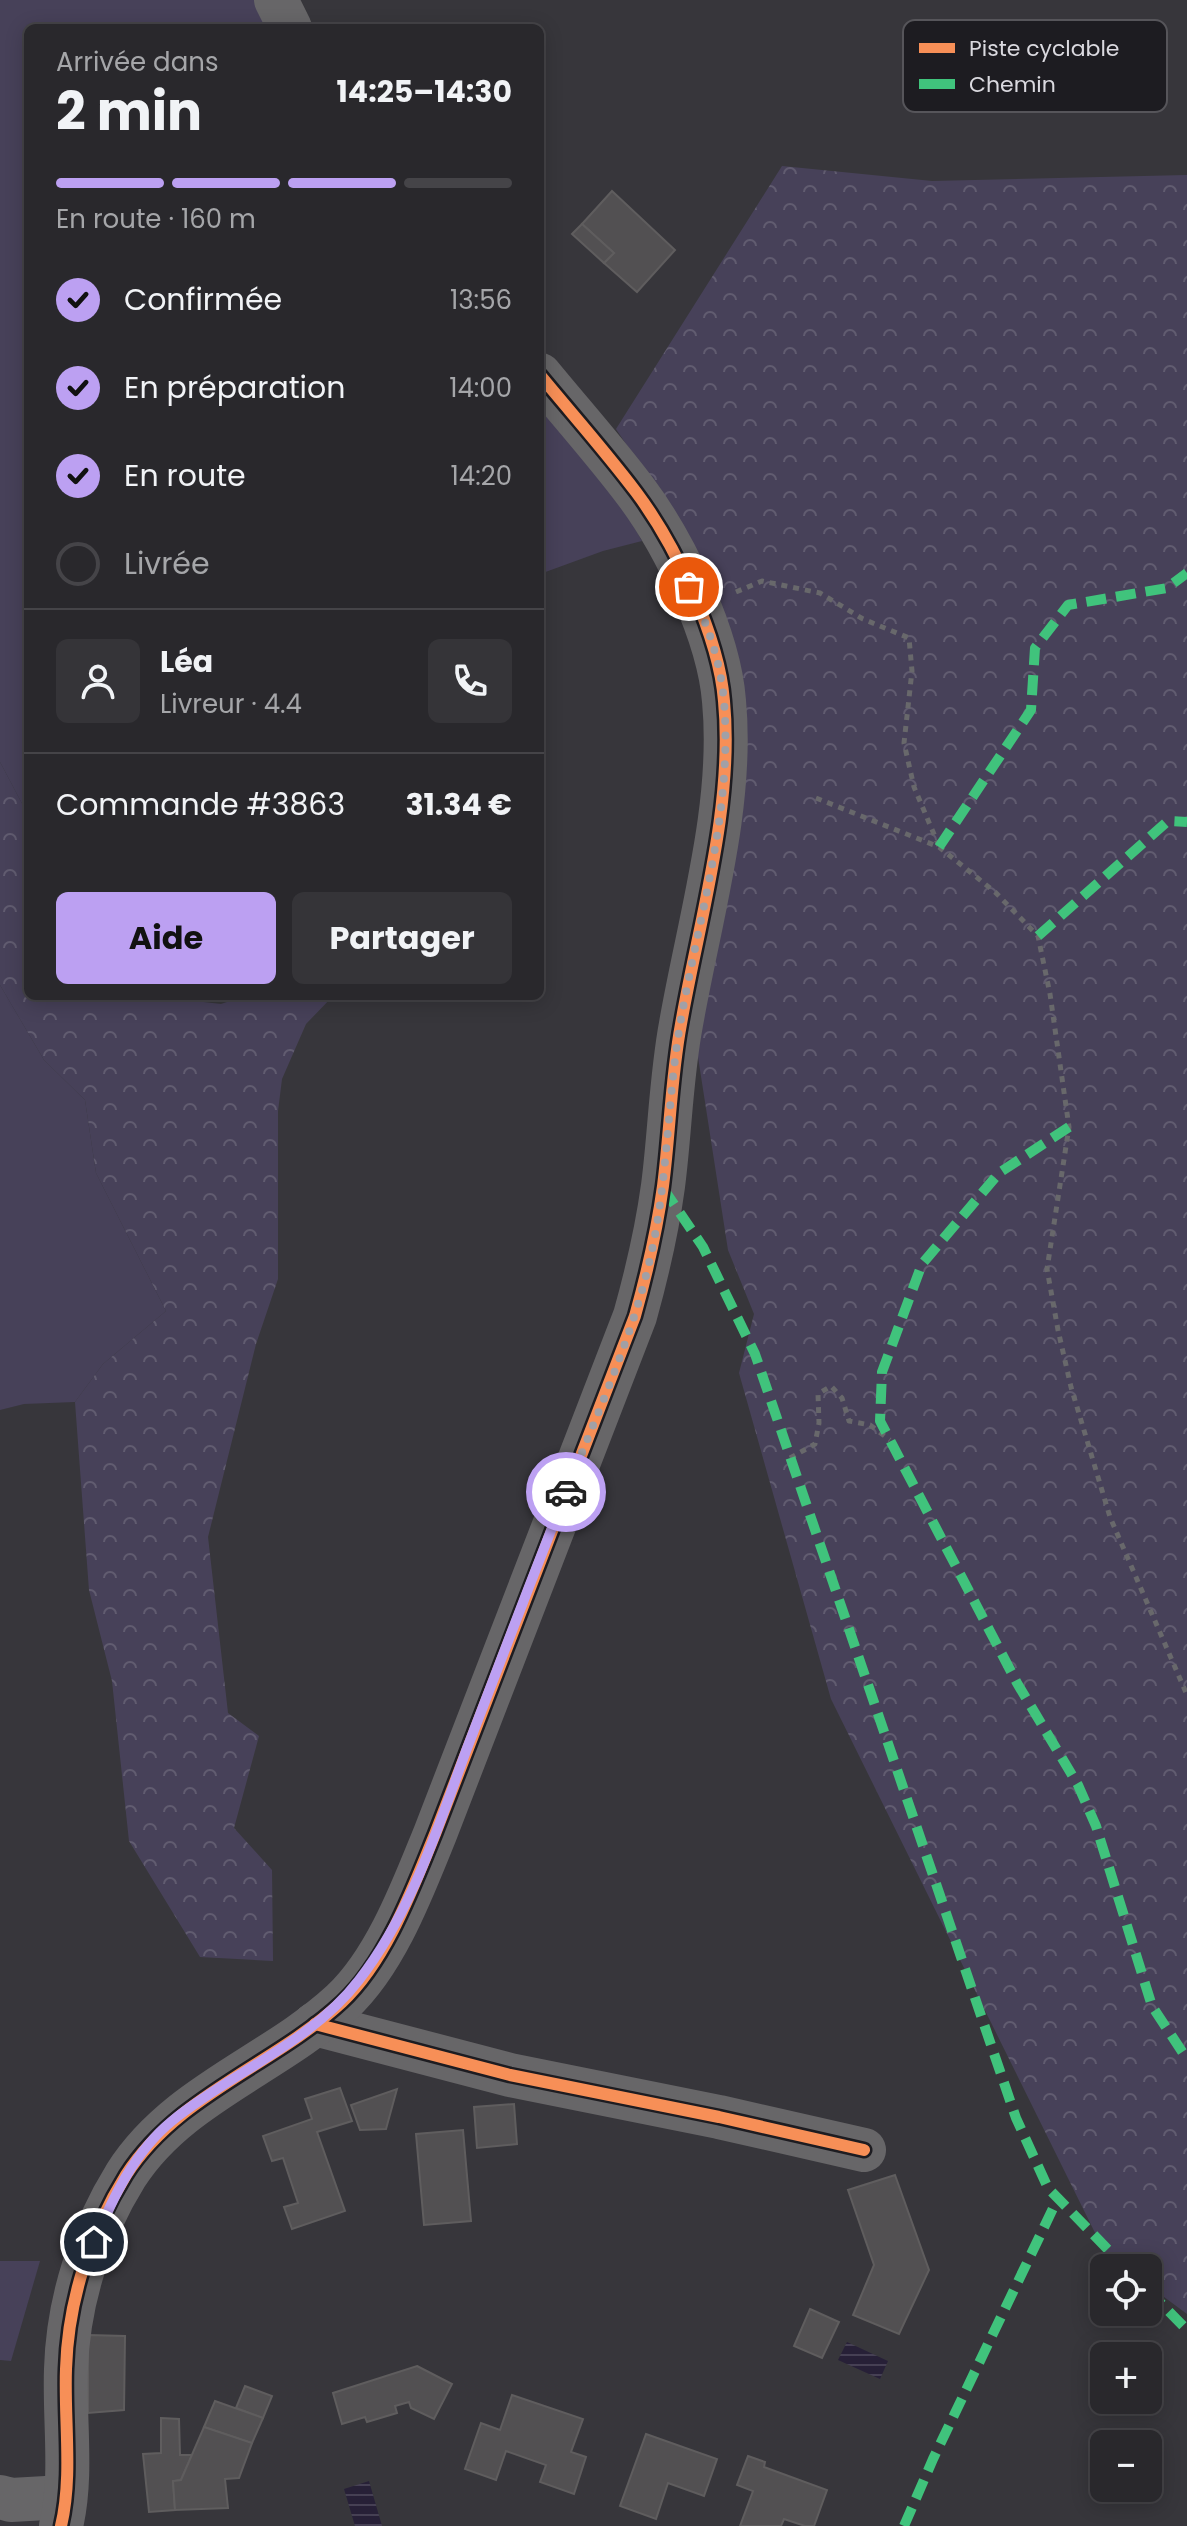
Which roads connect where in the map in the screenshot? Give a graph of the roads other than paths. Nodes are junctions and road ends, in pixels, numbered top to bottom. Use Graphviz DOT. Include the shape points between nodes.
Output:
graph roads {
  1 [pos="276,0"];
  2 [pos="288,24"];
  3 [pos="544,380"];
  4 [pos="315,2024"];
  5 [pos="864,2150"];
  6 [pos="0,2497"];
  7 [pos="62,2512"];
  1 -- 2 [label="street"];
  3 -- 4 [label="street" via="637,493 700,607 724,701 720,816 680,1027 663,1188 639,1301 411,1894 370,1966 344,2000"];
  4 -- 5 [label="street" via="510,2075"];
  4 -- 7 [label="street" via="171,2122 125,2177 77,2284 69,2322"];
  6 -- 7 [label="street"];
}
